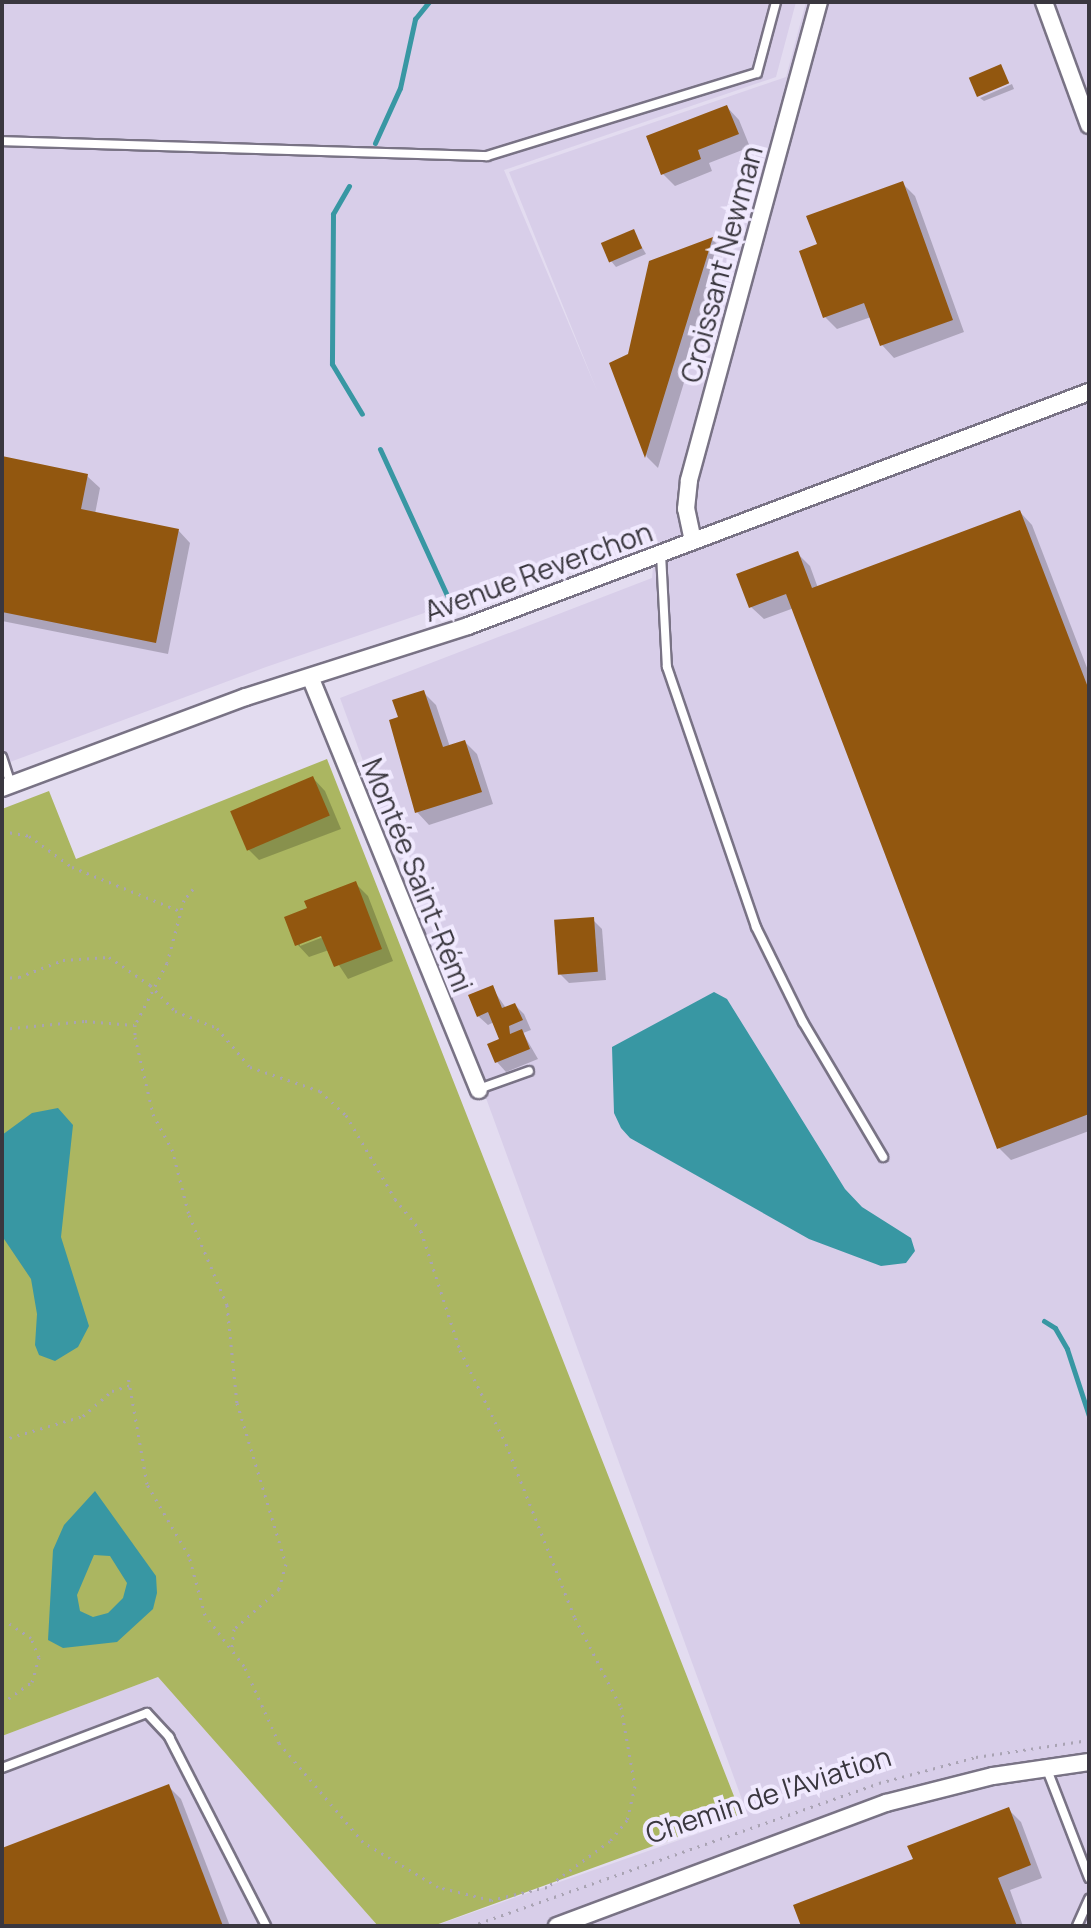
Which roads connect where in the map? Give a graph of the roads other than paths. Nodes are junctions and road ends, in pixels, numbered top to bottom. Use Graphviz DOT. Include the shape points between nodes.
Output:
graph roads {
  1 [pos="776,2"];
  2 [pos="819,2"];
  3 [pos="1044,2"];
  4 [pos="1089,125"];
  5 [pos="2,141"];
  6 [pos="1089,392"];
  7 [pos="693,541"];
  8 [pos="661,553"];
  9 [pos="311,679"];
  10 [pos="2,757"];
  11 [pos="7,787"];
  12 [pos="529,1071"];
  13 [pos="479,1090"];
  14 [pos="883,1157"];
  15 [pos="1089,1762"];
  16 [pos="1046,1767"];
  17 [pos="2,1768"];
  18 [pos="1089,1878"];
  19 [pos="1089,1899"];
  20 [pos="266,1926"];
  21 [pos="557,1926"];
  22 [pos="1077,1926"];
  1 -- 5 [label="lane" via="757,73 487,156"];
  2 -- 7 [label="street, Croissant Newman" via="691,472 686,509"];
  3 -- 4 [label="street"];
  6 -- 7 [label="street, Avenue Reverchon"];
  7 -- 8 [label="street, Avenue Reverchon"];
  8 -- 9 [label="street, Avenue Reverchon"];
  8 -- 14 [label="lane" via="667,667 756,927 803,1022"];
  9 -- 11 [label="street, Avenue Reverchon" via="246,697"];
  9 -- 13 [label="street, Montée Saint-Rémi"];
  10 -- 11 [label="lane"];
  12 -- 13 [label="lane"];
  15 -- 16 [label="street, Chemin de l'Aviation"];
  16 -- 18 [label="lane"];
  16 -- 21 [label="street, Chemin de l'Aviation" via="886,1803"];
  17 -- 20 [label="lane" via="147,1713 169,1737"];
  19 -- 22 [label="lane"];
}
